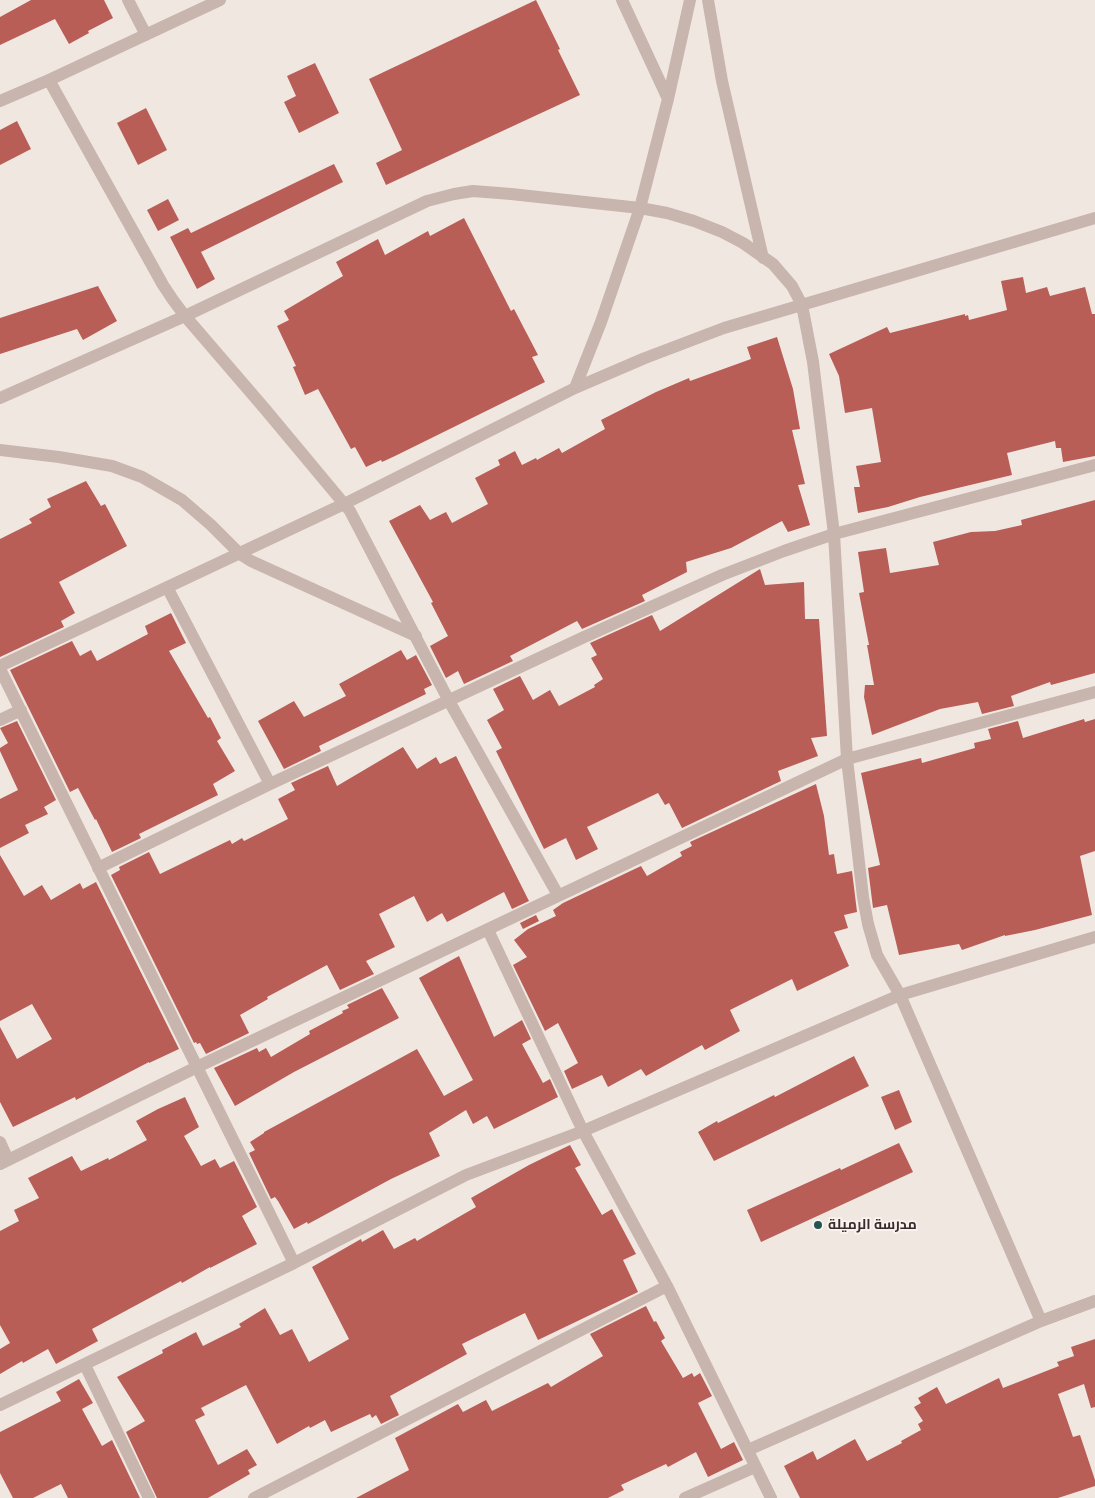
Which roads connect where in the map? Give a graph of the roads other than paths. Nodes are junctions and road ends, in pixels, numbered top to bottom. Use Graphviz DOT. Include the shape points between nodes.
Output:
graph roads {
  1 [pos="128,0"];
  2 [pos="220,0"];
  3 [pos="622,0"];
  4 [pos="690,0"];
  5 [pos="708,0"];
  6 [pos="146,35"];
  7 [pos="49,80"];
  8 [pos="668,99"];
  9 [pos="0,101"];
  10 [pos="640,208"];
  11 [pos="1095,218"];
  12 [pos="763,258"];
  13 [pos="802,305"];
  14 [pos="185,316"];
  15 [pos="575,388"];
  16 [pos="0,398"];
  17 [pos="0,450"];
  18 [pos="1095,465"];
  19 [pos="344,504"];
  20 [pos="834,534"];
  21 [pos="240,554"];
  22 [pos="167,587"];
  23 [pos="416,636"];
  24 [pos="0,667"];
  25 [pos="1095,692"];
  26 [pos="449,701"];
  27 [pos="21,710"];
  28 [pos="0,720"];
  29 [pos="847,758"];
  30 [pos="270,784"];
  31 [pos="98,868"];
  32 [pos="558,896"];
  33 [pos="488,930"];
  34 [pos="1095,937"];
  35 [pos="900,995"];
  36 [pos="198,1068"];
  37 [pos="583,1131"];
  38 [pos="0,1142"];
  39 [pos="4,1162"];
  40 [pos="294,1263"];
  41 [pos="667,1286"];
  42 [pos="1095,1301"];
  43 [pos="1041,1321"];
  44 [pos="84,1365"];
  45 [pos="0,1405"];
  46 [pos="748,1450"];
  47 [pos="755,1467"];
  48 [pos="149,1498"];
  49 [pos="254,1498"];
  50 [pos="685,1498"];
  51 [pos="771,1498"];
  1 -- 6 [label="street"];
  2 -- 6 [label="street"];
  3 -- 8 [label="street"];
  4 -- 8 [label="street"];
  5 -- 12 [label="street" via="722,81"];
  6 -- 7 [label="street"];
  7 -- 9 [label="street"];
  7 -- 14 [label="street" via="163,285"];
  8 -- 10 [label="street"];
  10 -- 12 [label="street" via="694,221 722,232"];
  10 -- 14 [label="street" via="473,191 440,196"];
  10 -- 15 [label="street"];
  11 -- 13 [label="street"];
  12 -- 13 [label="street" via="773,264 792,286"];
  13 -- 15 [label="street" via="684,342"];
  13 -- 20 [label="street" via="813,362"];
  14 -- 16 [label="street"];
  14 -- 19 [label="street"];
  15 -- 19 [label="street"];
  17 -- 21 [label="street" via="112,466 142,477 193,509"];
  18 -- 20 [label="street"];
  19 -- 21 [label="street"];
  19 -- 23 [label="street" via="358,524"];
  20 -- 26 [label="street" via="722,575"];
  20 -- 29 [label="street"];
  21 -- 22 [label="street"];
  21 -- 23 [label="street"];
  22 -- 24 [label="street"];
  22 -- 30 [label="street"];
  23 -- 26 [label="street"];
  24 -- 27 [label="street"];
  25 -- 29 [label="street"];
  26 -- 30 [label="street"];
  26 -- 32 [label="street"];
  27 -- 28 [label="street"];
  27 -- 31 [label="street"];
  29 -- 32 [label="street"];
  29 -- 35 [label="street" via="862,897 868,924 877,955"];
  30 -- 31 [label="street"];
  31 -- 36 [label="street"];
  32 -- 33 [label="street"];
  33 -- 36 [label="street"];
  33 -- 37 [label="street"];
  34 -- 35 [label="street"];
  35 -- 37 [label="street"];
  35 -- 43 [label="street"];
  36 -- 39 [label="street"];
  36 -- 40 [label="street"];
  37 -- 40 [label="street" via="466,1175"];
  37 -- 41 [label="street"];
  38 -- 39 [label="street"];
  40 -- 44 [label="street"];
  41 -- 46 [label="street"];
  41 -- 49 [label="street"];
  42 -- 43 [label="street"];
  43 -- 46 [label="street"];
  44 -- 45 [label="street"];
  44 -- 48 [label="street"];
  46 -- 47 [label="street"];
  47 -- 50 [label="street"];
  47 -- 51 [label="street"];
}
